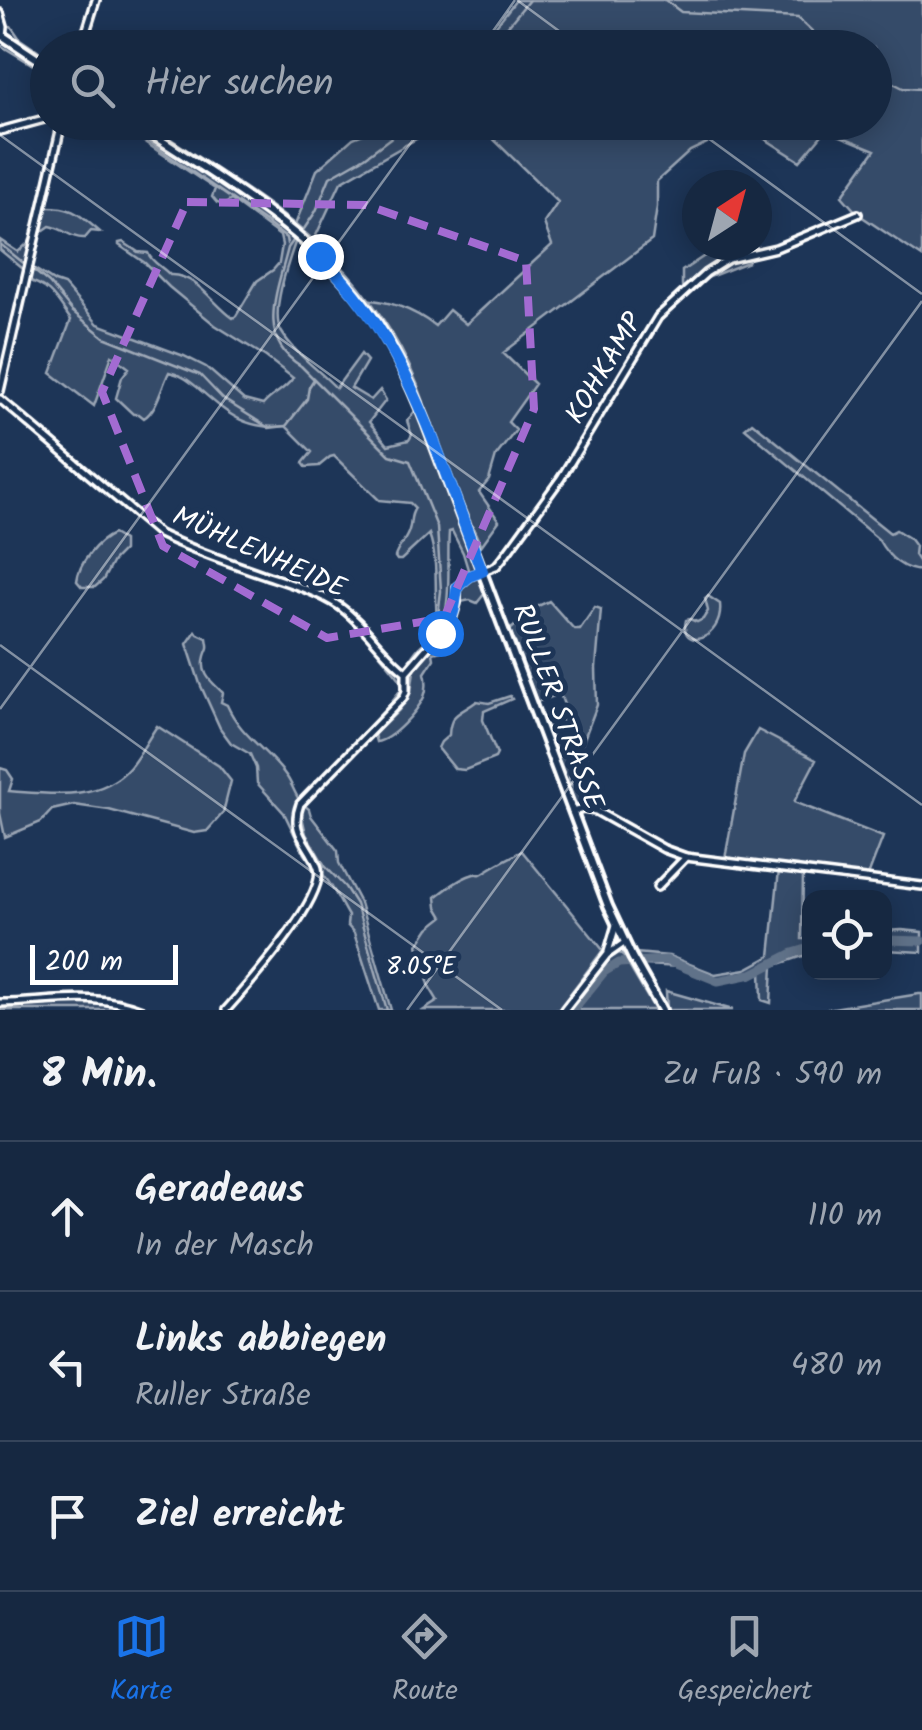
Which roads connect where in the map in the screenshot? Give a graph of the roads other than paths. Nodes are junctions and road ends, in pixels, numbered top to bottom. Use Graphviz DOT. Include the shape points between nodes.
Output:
graph roads {
  1 [pos="96,0"];
  2 [pos="0,14"];
  3 [pos="87,30"];
  4 [pos="2,36"];
  5 [pos="30,54"];
  6 [pos="30,123"];
  7 [pos="0,131"];
  8 [pos="58,140"];
  9 [pos="159,140"];
  10 [pos="858,214"];
  11 [pos="0,390"];
  12 [pos="0,398"];
  13 [pos="482,571"];
  14 [pos="406,672"];
  15 [pos="572,812"];
  16 [pos="686,857"];
  17 [pos="657,886"];
  18 [pos="922,886"];
  19 [pos="616,925"];
  20 [pos="624,942"];
  21 [pos="607,955"];
  22 [pos="0,1003"];
  23 [pos="142,1010"];
  24 [pos="226,1010"];
  25 [pos="564,1010"];
  26 [pos="662,1010"];
  1 -- 3 [label="street"];
  2 -- 4 [label="street"];
  4 -- 5 [label="main road"];
  6 -- 7 [label="street"];
  8 -- 11 [label="street"];
  9 -- 13 [label="main road, RULLER STRASSE" via="292,231 360,299 411,386"];
  10 -- 13 [label="street, KOHKAMP" via="706,272 658,318 561,478 502,560"];
  12 -- 14 [label="street, MÜHLENHEIDE" via="160,534 341,607"];
  13 -- 14 [label="street, KOHKAMP" via="458,586 452,619"];
  13 -- 15 [label="main road, RULLER STRASSE"];
  14 -- 24 [label="street, KOHKAMP" via="403,698 300,804 299,835 318,869 316,885 292,931"];
  15 -- 16 [label="street" via="596,811"];
  15 -- 19 [label="main road, RULLER STRASSE"];
  16 -- 17 [label="street"];
  16 -- 18 [label="street"];
  19 -- 20 [label="main road, RULLER STRASSE"];
  19 -- 21 [label="street"];
  20 -- 21 [label="street"];
  20 -- 26 [label="main road, RULLER STRASSE"];
  21 -- 25 [label="street"];
  22 -- 23 [label="street" via="106,999"];
}
